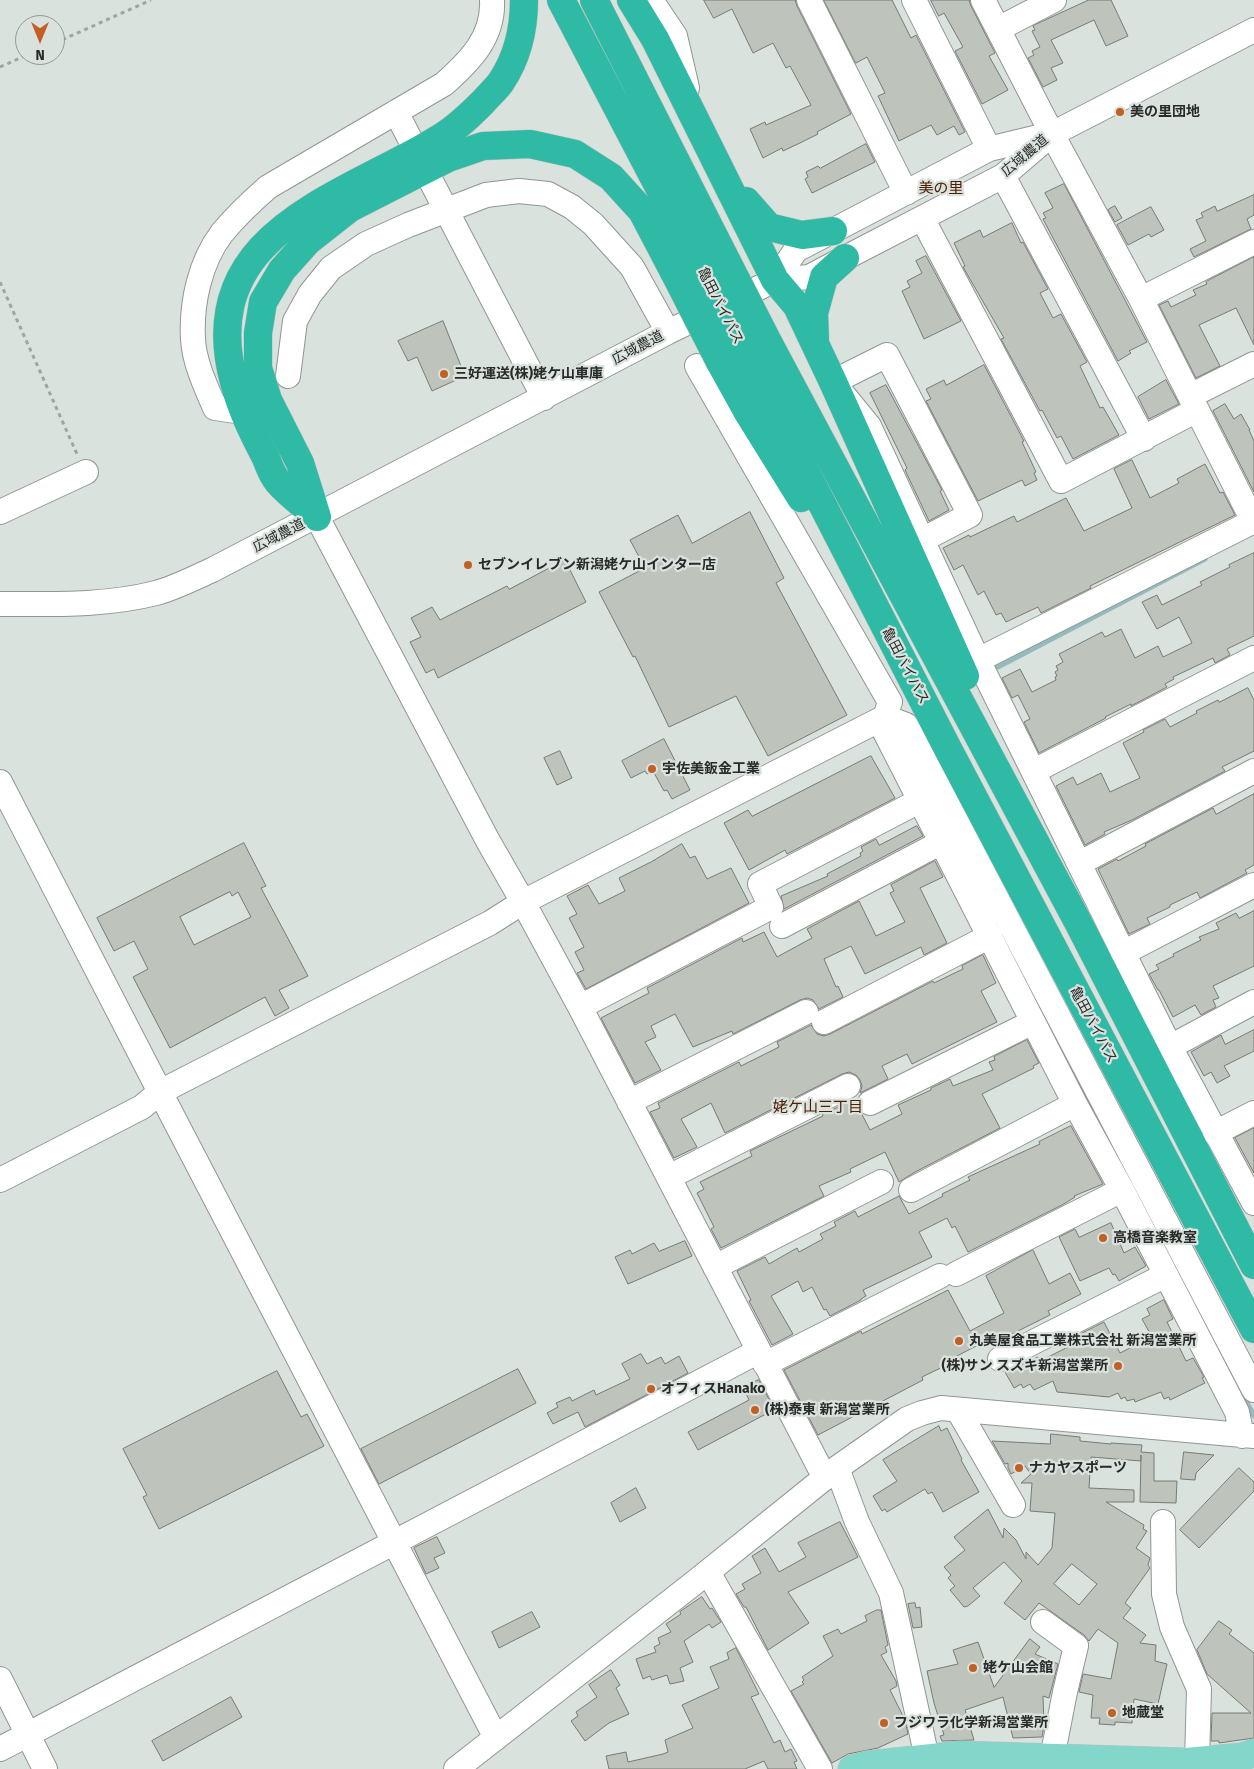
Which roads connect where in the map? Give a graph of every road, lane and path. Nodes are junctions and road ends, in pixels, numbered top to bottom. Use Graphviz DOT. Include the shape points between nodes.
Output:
graph roads {
  1 [pos="151,0"];
  2 [pos="492,0"];
  3 [pos="524,0"];
  4 [pos="561,0"];
  5 [pos="594,0"];
  6 [pos="632,0"];
  7 [pos="651,0"];
  8 [pos="809,0"];
  9 [pos="914,0"];
  10 [pos="983,0"];
  11 [pos="1054,0"];
  12 [pos="998,29"];
  13 [pos="1254,30"];
  14 [pos="65,39"];
  15 [pos="15,60"];
  16 [pos="0,67"];
  17 [pos="396,112"];
  18 [pos="693,114"];
  19 [pos="1052,134"];
  20 [pos="411,141"];
  21 [pos="990,148"];
  22 [pos="1003,176"];
  23 [pos="724,178"];
  24 [pos="431,182"];
  25 [pos="906,193"];
  26 [pos="446,211"];
  27 [pos="922,218"];
  28 [pos="833,231"];
  29 [pos="1254,242"];
  30 [pos="709,254"];
  31 [pos="845,258"];
  32 [pos="775,280"];
  33 [pos="0,282"];
  34 [pos="1141,299"];
  35 [pos="668,332"];
  36 [pos="815,346"];
  37 [pos="733,357"];
  38 [pos="1254,364"];
  39 [pos="288,376"];
  40 [pos="833,382"];
  41 [pos="544,398"];
  42 [pos="1194,403"];
  43 [pos="243,412"];
  44 [pos="1144,439"];
  45 [pos="86,472"];
  46 [pos="0,512"];
  47 [pos="317,517"];
  48 [pos="1254,522"];
  49 [pos="922,540"];
  50 [pos="0,604"];
  51 [pos="1254,658"];
  52 [pos="978,660"];
  53 [pos="885,717"];
  54 [pos="1034,771"];
  55 [pos="1254,771"];
  56 [pos="0,782"];
  57 [pos="921,800"];
  58 [pos="1013,801"];
  59 [pos="942,842"];
  60 [pos="1080,863"];
  61 [pos="1254,885"];
  62 [pos="523,902"];
  63 [pos="782,926"];
  64 [pos="990,936"];
  65 [pos="1123,953"];
  66 [pos="1254,1002"];
  67 [pos="580,1007"];
  68 [pos="1033,1022"];
  69 [pos="1170,1047"];
  70 [pos="848,1086"];
  71 [pos="160,1092"];
  72 [pos="630,1102"];
  73 [pos="870,1103"];
  74 [pos="1075,1104"];
  75 [pos="1254,1113"];
  76 [pos="1215,1133"];
  77 [pos="669,1177"];
  78 [pos="0,1180"];
  79 [pos="881,1182"];
  80 [pos="1250,1188"];
  81 [pos="911,1190"];
  82 [pos="1122,1190"];
  83 [pos="1254,1265"];
  84 [pos="715,1267"];
  85 [pos="1166,1275"];
  86 [pos="1254,1329"];
  87 [pos="762,1358"];
  88 [pos="1000,1359"];
  89 [pos="1254,1390"];
  90 [pos="958,1410"];
  91 [pos="1248,1436"];
  92 [pos="831,1473"];
  93 [pos="1014,1505"];
  94 [pos="1162,1522"];
  95 [pos="395,1542"];
  96 [pos="708,1572"];
  97 [pos="1043,1622"];
  98 [pos="0,1678"];
  99 [pos="28,1734"];
  100 [pos="496,1738"];
  101 [pos="0,1749"];
  102 [pos="1254,1753"];
  103 [pos="927,1758"];
  104 [pos="1052,1758"];
  105 [pos="1197,1761"];
  106 [pos="45,1769"];
  107 [pos="456,1769"];
  108 [pos="820,1769"];
  109 [pos="852,1769"];
  1 -- 14 [label="path"];
  2 -- 17 [label="street" via="483,42 467,64 444,84"];
  3 -- 43 [label="highway" via="524,22 514,59 500,83 473,112 445,136 304,212 276,232 255,255 239,280 226,333 229,363"];
  4 -- 30 [label="highway, 亀田バイパス"];
  5 -- 30 [label="highway, 亀田バイパス"];
  6 -- 18 [label="highway"];
  7 -- 18 [label="street" via="675,36"];
  8 -- 25 [label="street"];
  9 -- 21 [label="street"];
  10 -- 12 [label="street"];
  11 -- 12 [label="street"];
  12 -- 19 [label="street"];
  13 -- 19 [label="street, 広域農道"];
  15 -- 16 [label="path"];
  17 -- 20 [label="street"];
  17 -- 43 [label="street" via="268,187 221,234 205,264 195,298 192,340 202,378 215,408"];
  18 -- 23 [label="highway"];
  19 -- 21 [label="street"];
  19 -- 22 [label="street, 広域農道"];
  19 -- 34 [label="street"];
  21 -- 25 [label="street"];
  22 -- 27 [label="street, 広域農道"];
  22 -- 44 [label="street"];
  23 -- 28 [label="highway" via="769,227 802,235"];
  23 -- 32 [label="highway"];
  24 -- 26 [label="street"];
  25 -- 28 [label="street"];
  26 -- 35 [label="street" via="486,195 519,191 548,194 572,207 593,224 632,267"];
  26 -- 39 [label="street" via="366,244 331,268 310,294 295,321"];
  26 -- 41 [label="street"];
  27 -- 31 [label="street, 広域農道"];
  27 -- 44 [label="street" via="1061,481"];
  28 -- 32 [label="street" via="796,250"];
  29 -- 34 [label="street"];
  30 -- 37 [label="highway, 亀田バイパス, bridge"];
  31 -- 32 [label="street, 広域農道" via="808,277"];
  31 -- 36 [label="highway" via="824,277 814,313"];
  32 -- 35 [label="street, 広域農道"];
  32 -- 36 [label="highway" via="797,306"];
  33 -- 45 [label="path"];
  34 -- 42 [label="street"];
  35 -- 41 [label="street, 広域農道"];
  36 -- 40 [label="highway"];
  37 -- 47 [label="highway, bridge" via="674,272 642,211 610,177 575,154 530,144 484,146 448,158 350,208 308,241 282,270 263,302 258,333 258,368 268,400 300,463"];
  37 -- 53 [label="street" via="737,437 890,702"];
  37 -- 58 [label="highway, 亀田バイパス"];
  37 -- 86 [label="highway, 亀田バイパス" via="877,614"];
  38 -- 42 [label="street"];
  40 -- 49 [label="street" via="869,426"];
  40 -- 49 [label="street" via="887,355 970,515"];
  40 -- 58 [label="highway" via="975,698"];
  41 -- 47 [label="street, 広域農道"];
  42 -- 44 [label="street"];
  42 -- 48 [label="street"];
  43 -- 47 [label="highway" via="277,481"];
  45 -- 46 [label="street"];
  47 -- 50 [label="street, 広域農道" via="212,570 157,592 116,601"];
  47 -- 62 [label="street" via="488,842"];
  48 -- 52 [label="street"];
  49 -- 52 [label="street"];
  51 -- 54 [label="street"];
  52 -- 54 [label="street"];
  53 -- 57 [label="street" via="885,732"];
  53 -- 62 [label="street"];
  53 -- 89 [label="street" via="906,725"];
  54 -- 60 [label="street"];
  55 -- 60 [label="street"];
  56 -- 71 [label="street"];
  57 -- 59 [label="street"];
  57 -- 67 [label="street" via="760,884 771,907"];
  58 -- 83 [label="highway, 亀田バイパス"];
  59 -- 63 [label="street"];
  59 -- 64 [label="street"];
  60 -- 65 [label="street"];
  61 -- 65 [label="street"];
  62 -- 67 [label="street"];
  62 -- 71 [label="street" via="490,923"];
  64 -- 68 [label="street"];
  64 -- 72 [label="street"];
  65 -- 69 [label="street"];
  66 -- 69 [label="street"];
  67 -- 72 [label="street"];
  68 -- 73 [label="street"];
  68 -- 74 [label="street"];
  69 -- 76 [label="street"];
  70 -- 77 [label="street"];
  71 -- 78 [label="street" via="142,1107"];
  71 -- 95 [label="street"];
  72 -- 77 [label="street"];
  74 -- 81 [label="street"];
  74 -- 82 [label="street"];
  75 -- 76 [label="street"];
  76 -- 80 [label="street"];
  77 -- 84 [label="street"];
  79 -- 84 [label="street"];
  82 -- 85 [label="street"];
  82 -- 87 [label="street" via="948,1275"];
  84 -- 87 [label="street"];
  85 -- 88 [label="street"];
  85 -- 91 [label="street"];
  87 -- 92 [label="street"];
  87 -- 95 [label="street"];
  90 -- 91 [label="street"];
  90 -- 92 [label="street" via="941,1408 907,1419"];
  90 -- 93 [label="street"];
  92 -- 96 [label="street"];
  92 -- 103 [label="street" via="891,1593"];
  94 -- 105 [label="street" via="1164,1594 1172,1627 1199,1689"];
  95 -- 99 [label="street"];
  95 -- 100 [label="street"];
  96 -- 100 [label="street"];
  96 -- 108 [label="street"];
  97 -- 104 [label="street" via="1076,1646"];
  98 -- 99 [label="street"];
  99 -- 101 [label="street"];
  99 -- 106 [label="street"];
  100 -- 107 [label="street"];
  102 -- 105 [label="main road"];
  103 -- 104 [label="main road" via="960,1755"];
  103 -- 109 [label="main road"];
  104 -- 105 [label="main road"];
}
